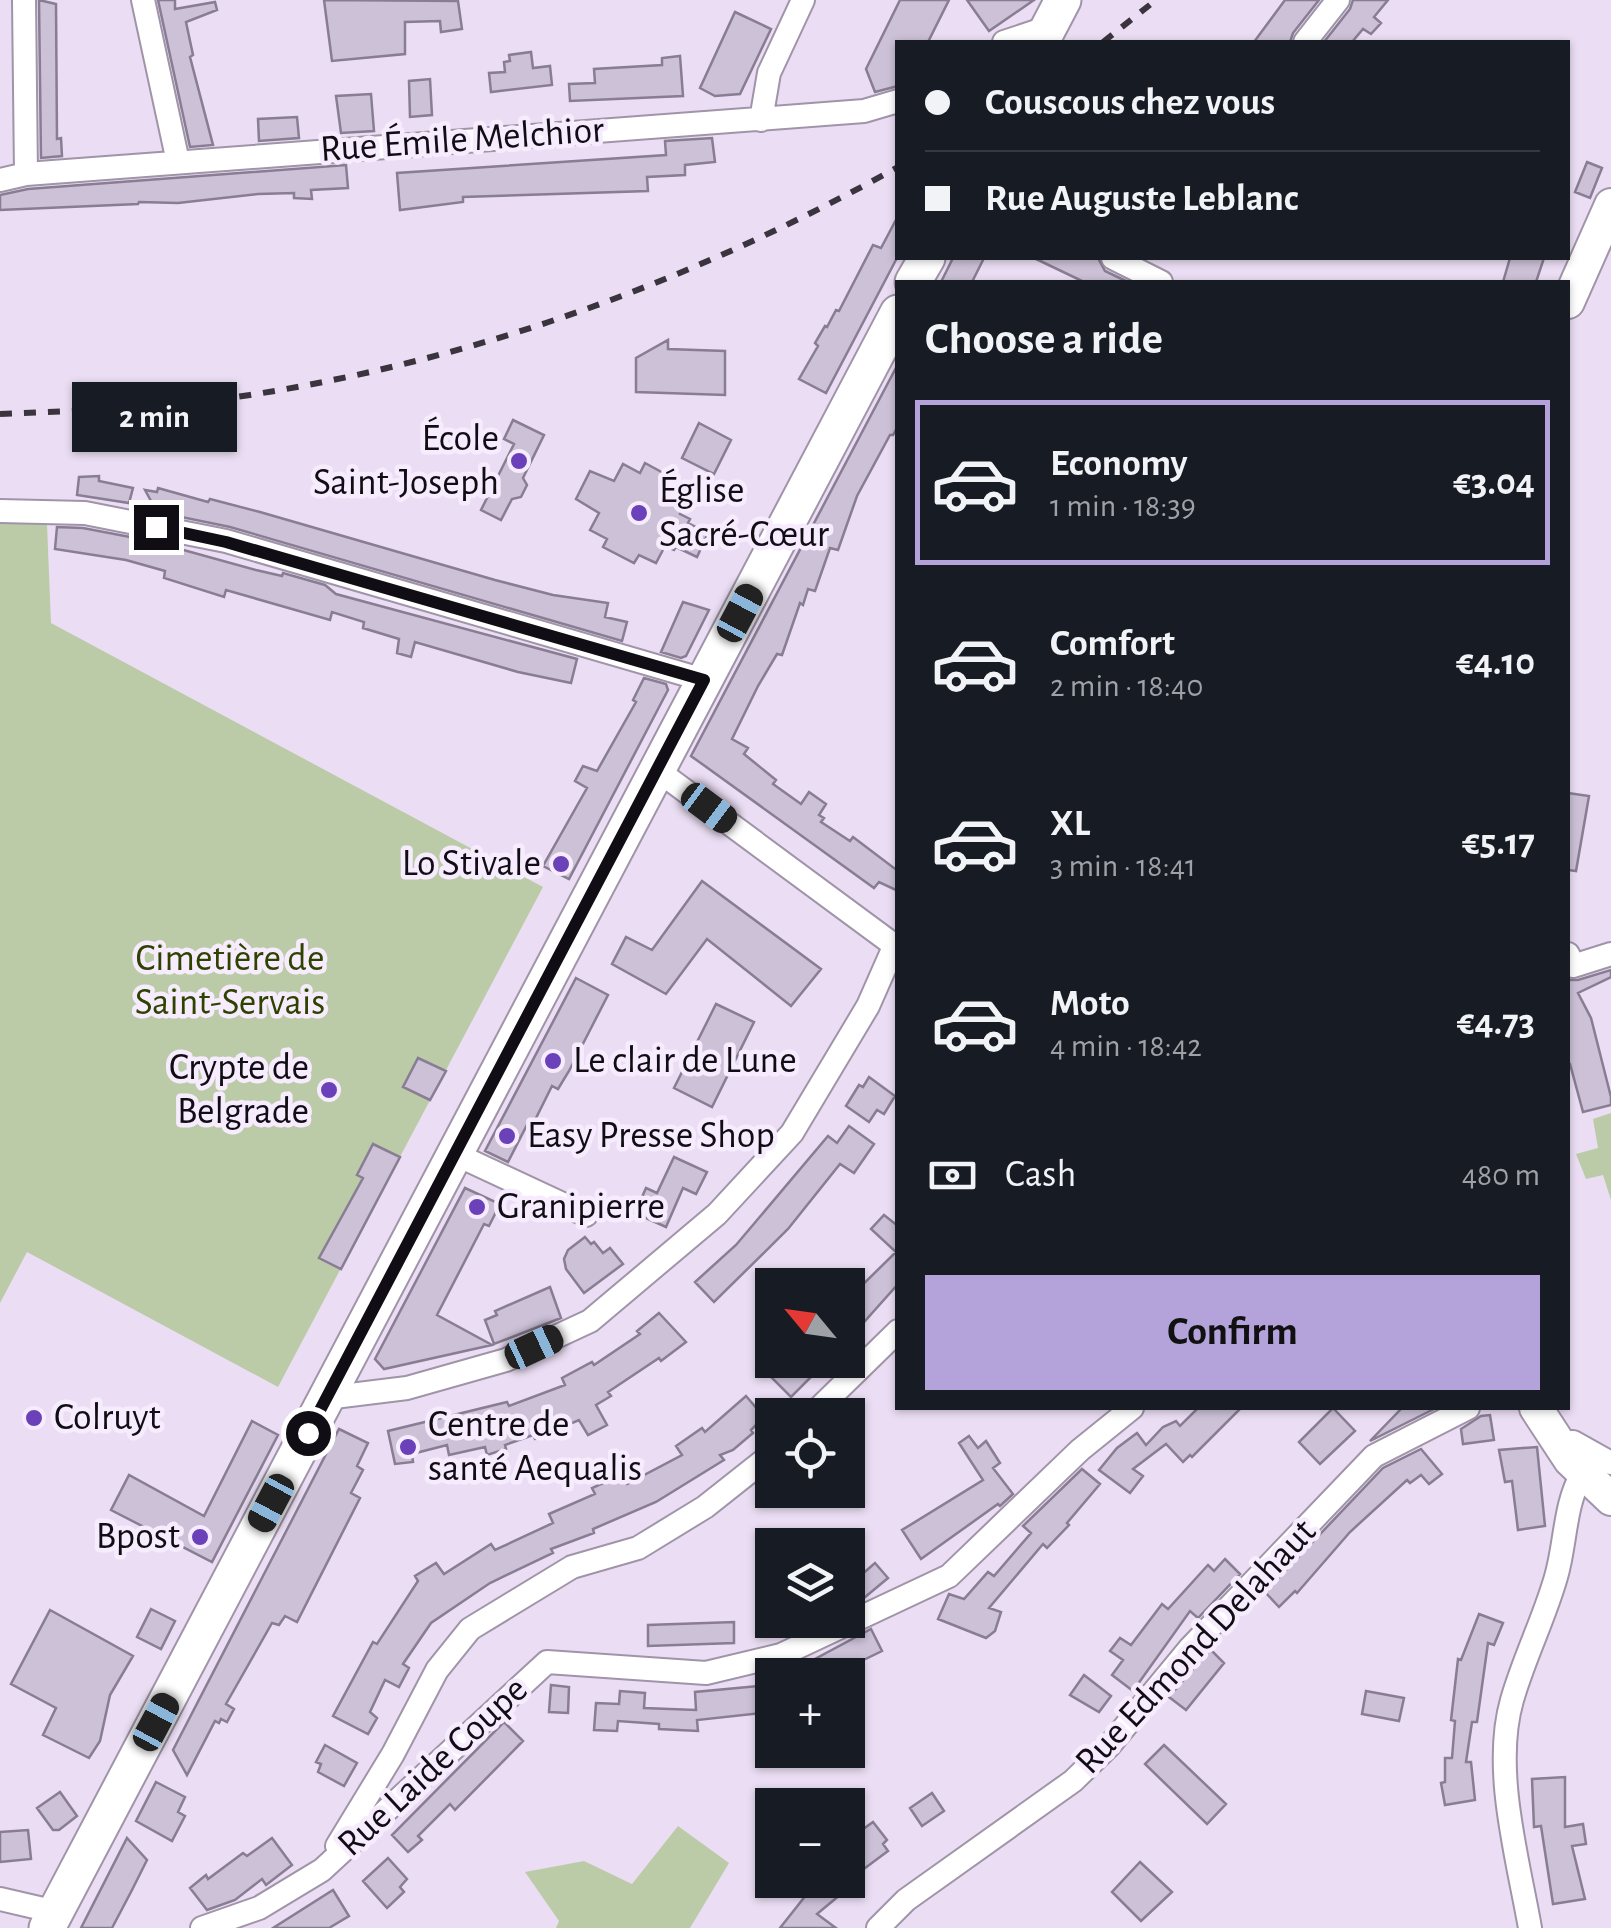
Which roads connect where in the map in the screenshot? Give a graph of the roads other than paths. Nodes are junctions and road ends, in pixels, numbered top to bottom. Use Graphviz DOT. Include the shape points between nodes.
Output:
graph roads {
  1 [pos="24,0"];
  2 [pos="143,0"];
  3 [pos="803,0"];
  4 [pos="1338,0"];
  5 [pos="1051,23"];
  6 [pos="1009,40"];
  7 [pos="1307,40"];
  8 [pos="895,102"];
  9 [pos="760,120"];
  10 [pos="178,162"];
  11 [pos="26,174"];
  12 [pos="0,180"];
  13 [pos="1611,205"];
  14 [pos="1125,260"];
  15 [pos="1158,280"];
  16 [pos="1570,297"];
  17 [pos="895,319"];
  18 [pos="0,510"];
  19 [pos="704,680"];
  20 [pos="657,770"];
  21 [pos="895,947"];
  22 [pos="895,950"];
  23 [pos="1611,954"];
  24 [pos="1570,959"];
  25 [pos="455,1154"];
  26 [pos="586,1215"];
  27 [pos="895,1334"];
  28 [pos="326,1398"];
  29 [pos="829,1398"];
  30 [pos="1130,1410"];
  31 [pos="1464,1410"];
  32 [pos="1537,1410"];
  33 [pos="755,1467"];
  34 [pos="1596,1469"];
  35 [pos="1611,1500"];
  36 [pos="322,1870"];
  37 [pos="0,1899"];
  38 [pos="52,1920"];
  39 [pos="202,1928"];
  40 [pos="878,1928"];
  41 [pos="1530,1928"];
  1 -- 11 [label="street"];
  2 -- 10 [label="street"];
  3 -- 9 [label="street" via="769,73"];
  4 -- 7 [label="street"];
  5 -- 6 [label="street"];
  8 -- 9 [label="street, Rue Émile Melchior"];
  9 -- 10 [label="street, Rue Émile Melchior"];
  10 -- 11 [label="street, Rue Émile Melchior"];
  11 -- 12 [label="street, Rue Émile Melchior"];
  13 -- 16 [label="street"];
  14 -- 15 [label="street"];
  17 -- 19 [label="main road"];
  18 -- 19 [label="street" via="85,513 226,542"];
  19 -- 20 [label="main road"];
  20 -- 21 [label="street"];
  20 -- 25 [label="main road"];
  22 -- 28 [label="street" via="792,1133 717,1214 590,1321 473,1370 407,1388"];
  23 -- 24 [label="street" via="1573,966"];
  25 -- 26 [label="street"];
  25 -- 28 [label="main road"];
  27 -- 29 [label="street"];
  28 -- 38 [label="main road"];
  30 -- 36 [label="street, Rue Laide Coupe" via="949,1576 782,1655 706,1673 547,1662"];
  31 -- 40 [label="street, Rue Edmond Delahaut" via="1374,1456 1190,1648 1110,1746"];
  32 -- 34 [label="street" via="1558,1443"];
  33 -- 36 [label="street" via="638,1548 572,1567 470,1629 436,1670"];
  34 -- 35 [label="street"];
  34 -- 41 [label="street" via="1571,1493 1562,1556 1511,1703 1505,1741"];
  36 -- 39 [label="street, Rue Laide Coupe" via="259,1908"];
  37 -- 38 [label="street"];
}
